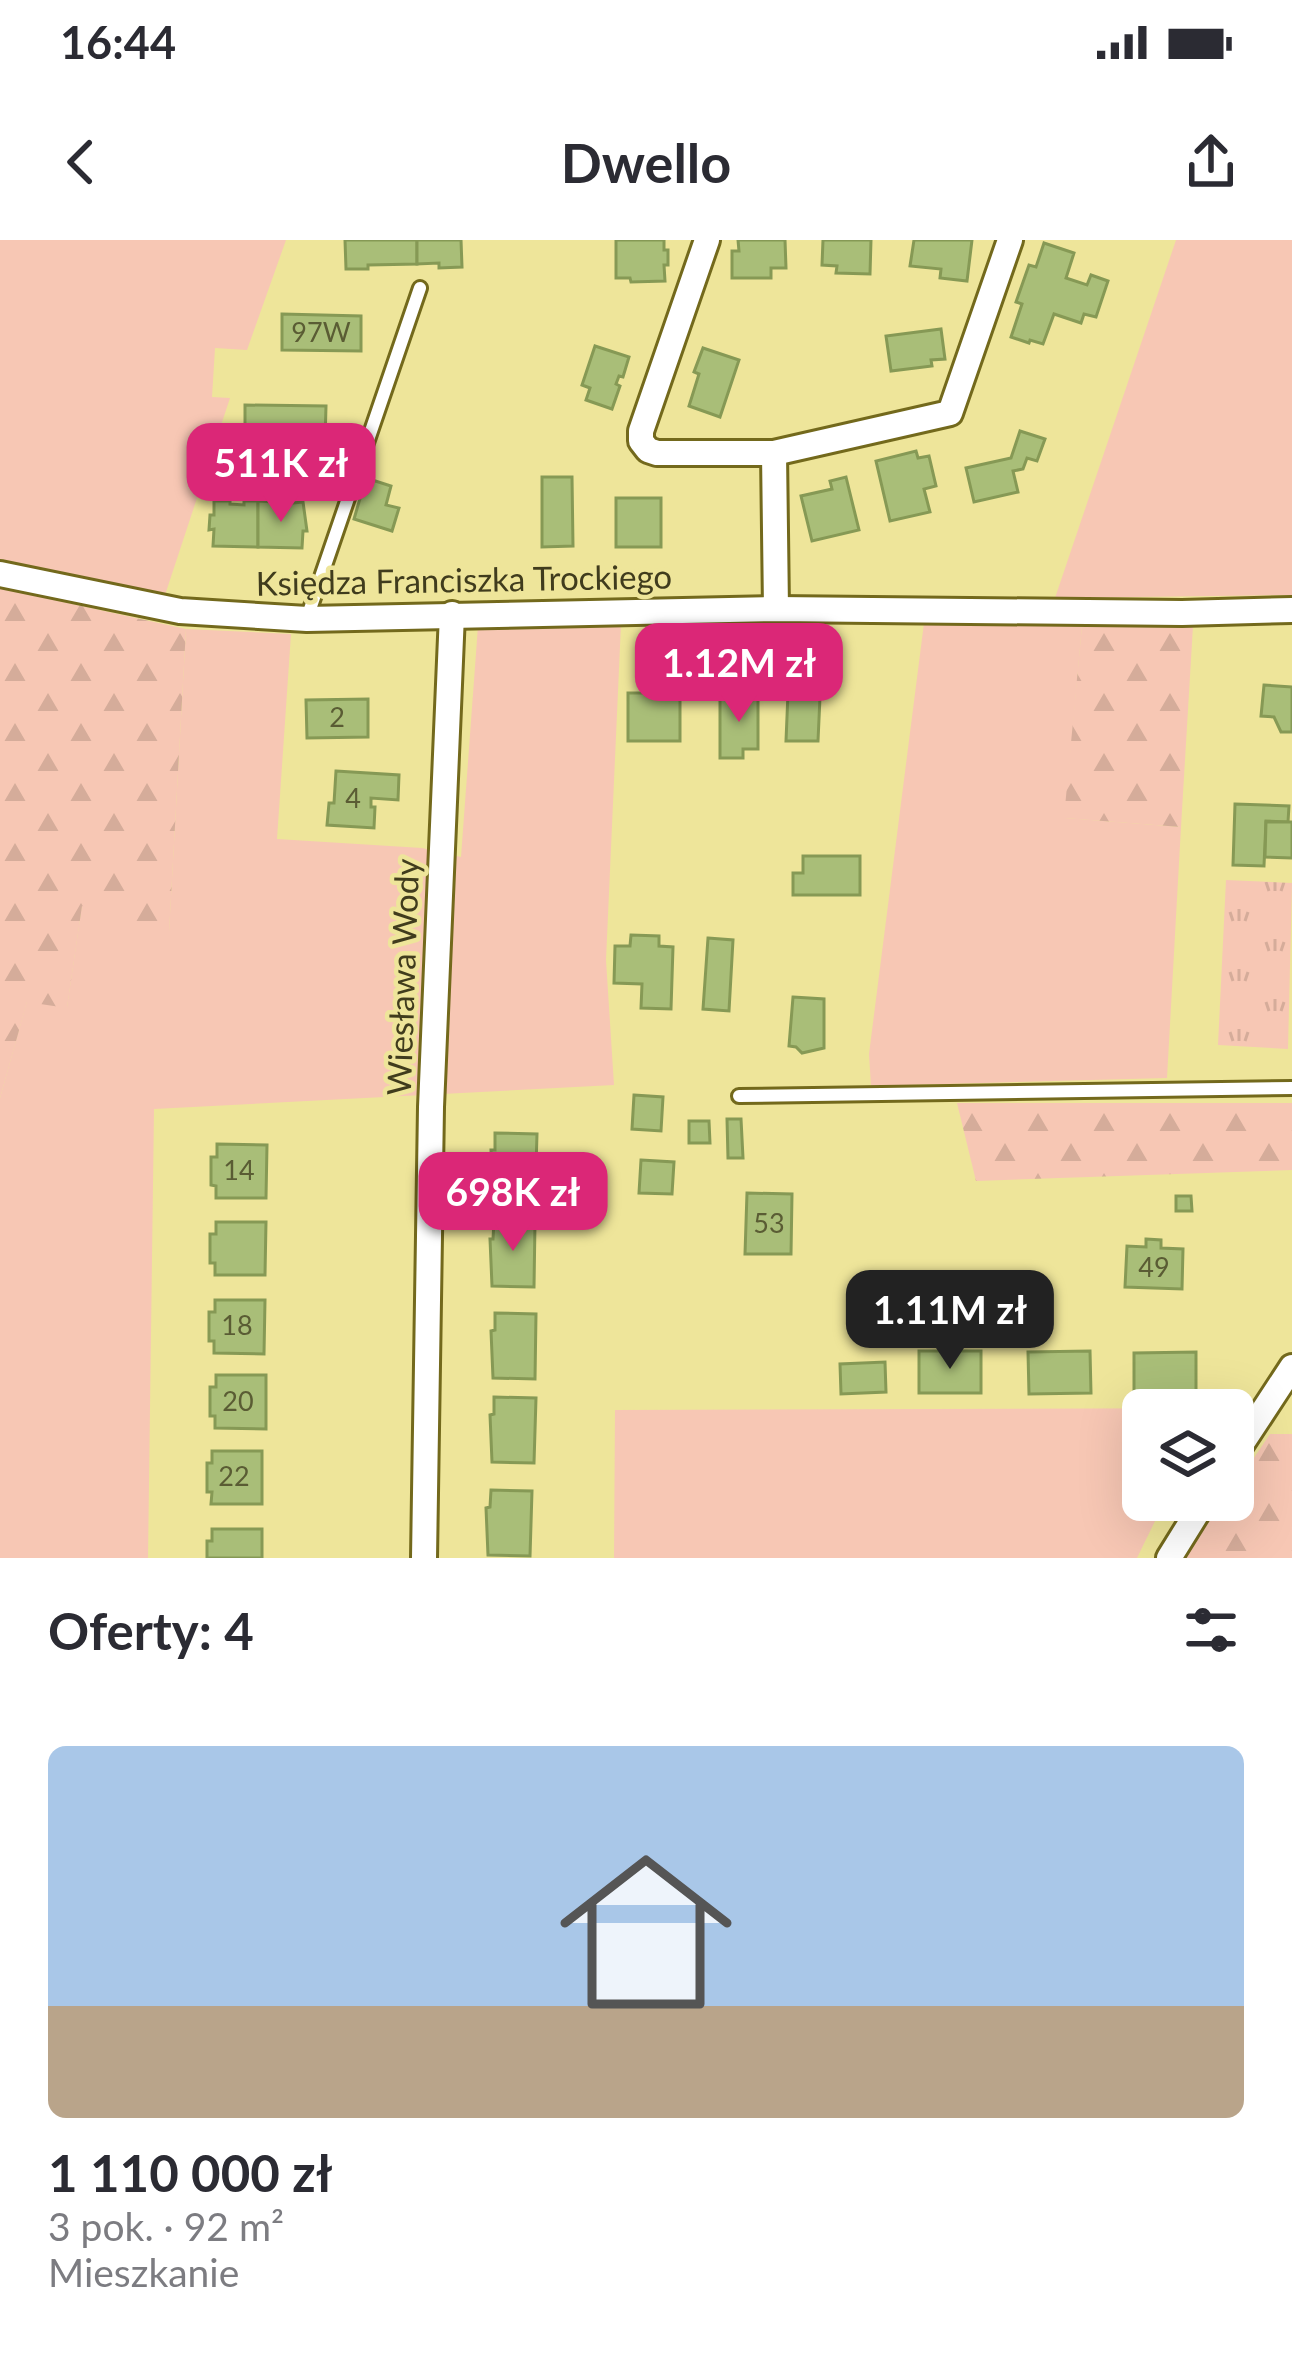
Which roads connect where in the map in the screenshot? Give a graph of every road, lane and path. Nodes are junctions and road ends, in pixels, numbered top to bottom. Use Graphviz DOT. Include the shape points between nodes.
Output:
graph roads {
  1 [pos="707,240"];
  2 [pos="1010,240"];
  3 [pos="420,288"];
  4 [pos="774,453"];
  5 [pos="0,574"];
  6 [pos="776,609"];
  7 [pos="1292,610"];
  8 [pos="452,614"];
  9 [pos="307,619"];
  10 [pos="1292,1088"];
  11 [pos="739,1096"];
  12 [pos="1292,1367"];
  13 [pos="1254,1425"];
  14 [pos="1192,1521"];
  15 [pos="424,1558"];
  16 [pos="1169,1558"];
  1 -- 4 [label="street" via="640,441 657,453"];
  2 -- 4 [label="street" via="950,413"];
  3 -- 9 [label="lane"];
  4 -- 6 [label="street"];
  5 -- 9 [label="street, Księdza Franciszka Trockiego" via="180,611"];
  6 -- 7 [label="street, Księdza Franciszka Trockiego"];
  6 -- 8 [label="street, Księdza Franciszka Trockiego"];
  8 -- 9 [label="street, Księdza Franciszka Trockiego"];
  8 -- 15 [label="street, Wiesława Wody" via="433,1021"];
  10 -- 11 [label="lane"];
  12 -- 13 [label="street"];
  14 -- 16 [label="street"];
}
